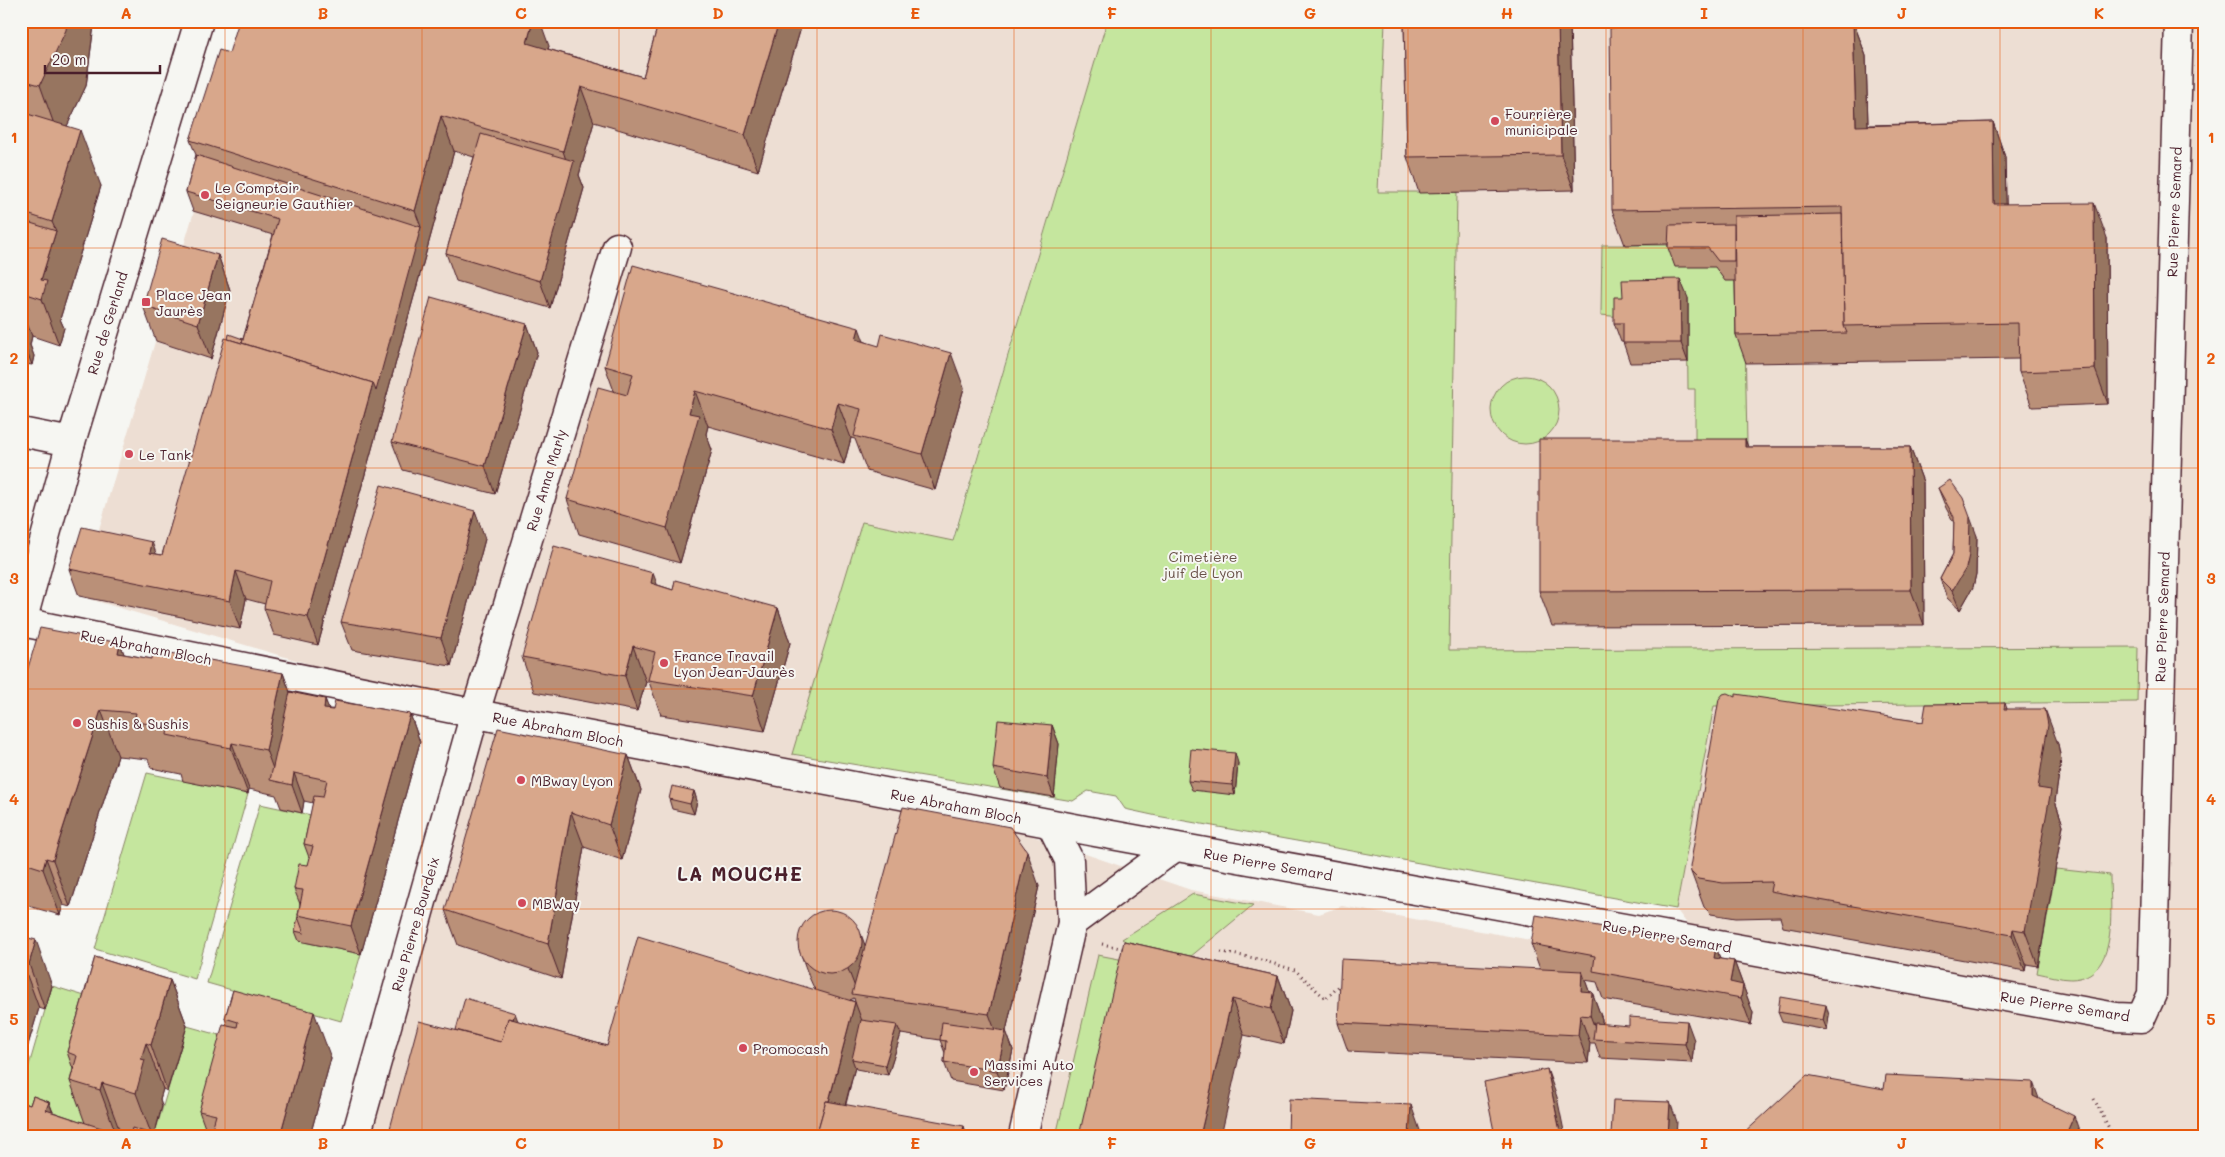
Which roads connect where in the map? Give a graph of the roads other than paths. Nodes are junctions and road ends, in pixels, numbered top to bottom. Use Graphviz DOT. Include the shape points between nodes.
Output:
graph roads {
  1 [pos="199,21"];
  2 [pos="2179,21"];
  3 [pos="617,247"];
  4 [pos="21,432"];
  5 [pos="71,442"];
  6 [pos="22,624"];
  7 [pos="475,713"];
  8 [pos="1051,824"];
  9 [pos="1095,832"];
  10 [pos="1176,847"];
  11 [pos="1072,923"];
  12 [pos="356,1136"];
  13 [pos="1023,1136"];
  1 -- 5 [label="street, Rue de Gerland"];
  2 -- 10 [label="street, Rue Pierre Semard" via="2152,994 2141,1018 2116,1017"];
  3 -- 7 [label="street, Rue Anna Marly"];
  4 -- 5 [label="street"];
  5 -- 6 [label="street, Rue de Gerland"];
  6 -- 7 [label="street, Rue Abraham Bloch"];
  7 -- 8 [label="street, Rue Abraham Bloch"];
  7 -- 12 [label="street, Rue Pierre Bourdeix"];
  8 -- 9 [label="street, Rue Abraham Bloch"];
  8 -- 11 [label="street" via="1069,860"];
  9 -- 10 [label="street, Rue Pierre Semard"];
  10 -- 11 [label="street"];
  11 -- 13 [label="street"];
}
